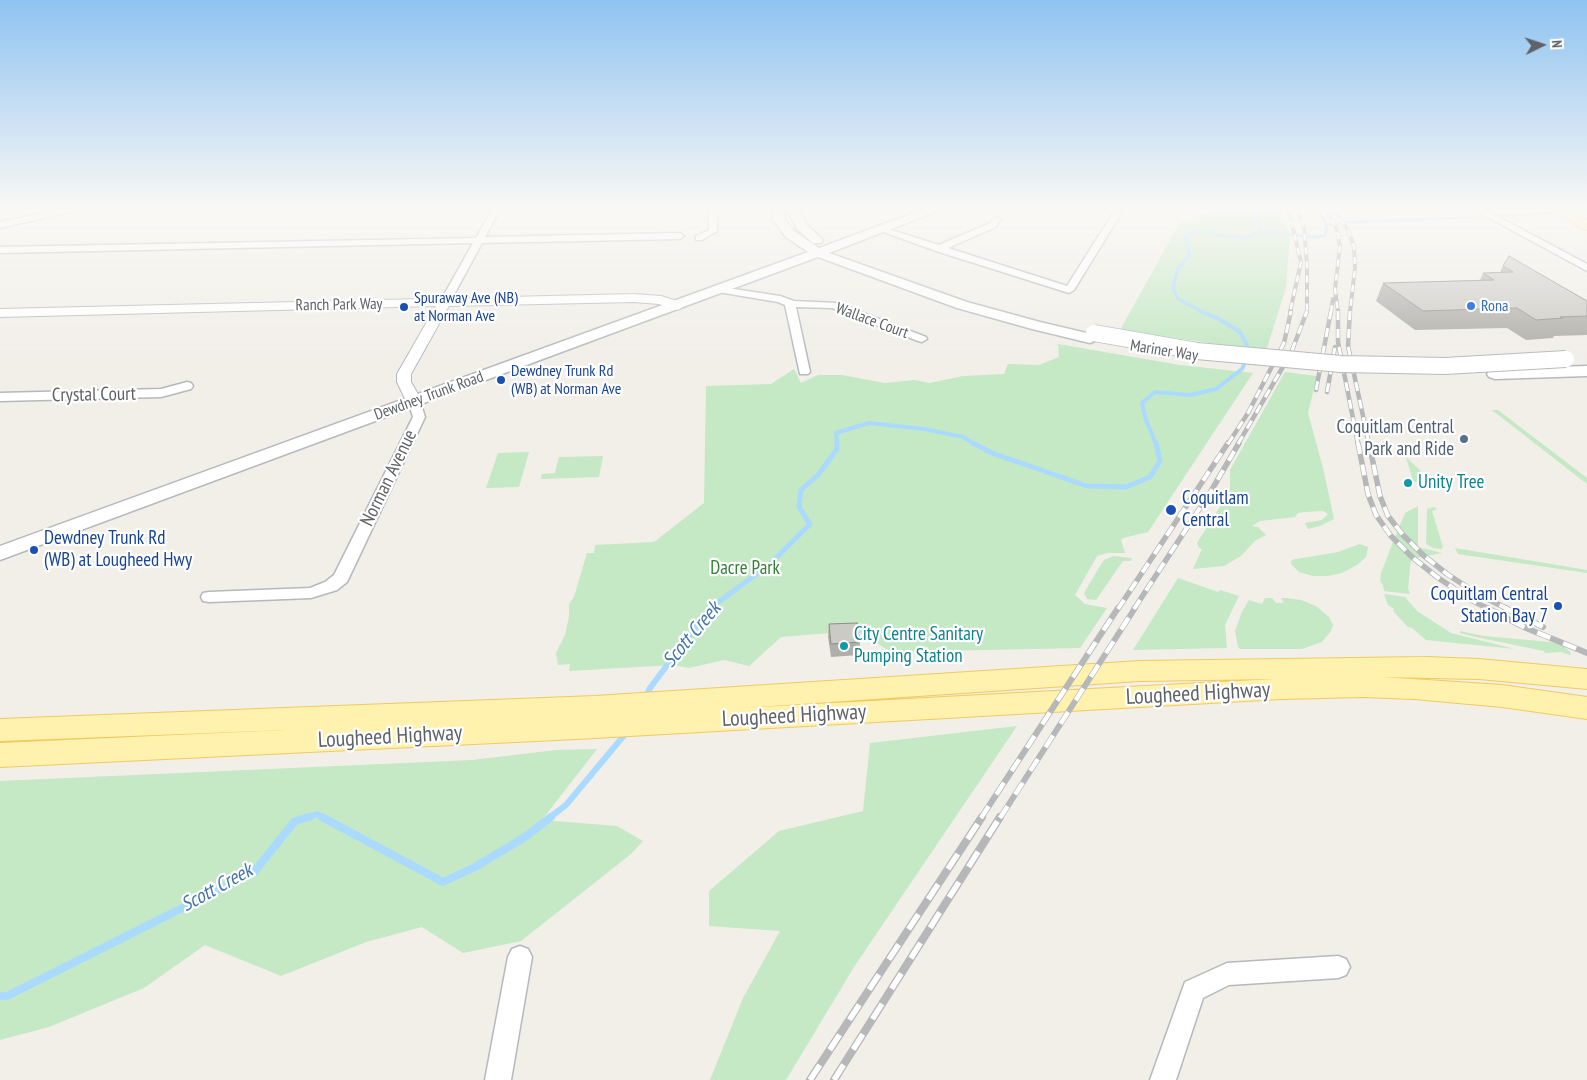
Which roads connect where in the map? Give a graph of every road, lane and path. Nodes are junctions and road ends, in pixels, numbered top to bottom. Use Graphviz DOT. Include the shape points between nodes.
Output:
graph roads {
  1 [pos="469,257"];
  2 [pos="789,257"];
  3 [pos="805,257"];
  4 [pos="834,257"];
  5 [pos="851,257"];
  6 [pos="966,257"];
  7 [pos="1089,257"];
  8 [pos="1567,257"];
  9 [pos="785,264"];
  10 [pos="844,264"];
  11 [pos="1587,268"];
  12 [pos="721,290"];
  13 [pos="445,302"];
  14 [pos="792,304"];
  15 [pos="678,306"];
  16 [pos="0,313"];
  17 [pos="1092,336"];
  18 [pos="922,339"];
  19 [pos="1587,356"];
  20 [pos="1587,371"];
  21 [pos="804,372"];
  22 [pos="187,386"];
  23 [pos="0,397"];
  24 [pos="414,401"];
  25 [pos="0,553"];
  26 [pos="209,598"];
  27 [pos="1587,679"];
  28 [pos="1587,708"];
  29 [pos="656,714"];
  30 [pos="586,718"];
  31 [pos="0,730"];
  32 [pos="0,755"];
  33 [pos="520,957"];
  34 [pos="1338,967"];
  35 [pos="498,1080"];
  36 [pos="1163,1080"];
  1 -- 13 [label="street, Norman Avenue"];
  2 -- 9 [label="main road"];
  3 -- 9 [label="main road, Dewdney Trunk Road"];
  4 -- 10 [label="main road, Mariner Way"];
  5 -- 17 [label="main road, Mariner Way"];
  6 -- 7 [label="street" via="1069,290"];
  8 -- 11 [label="street"];
  9 -- 10 [label="main road"];
  9 -- 12 [label="main road, Dewdney Trunk Road"];
  10 -- 17 [label="main road, Mariner Way" via="977,309"];
  12 -- 14 [label="street, Wallace Court" via="780,299"];
  12 -- 15 [label="main road, Dewdney Trunk Road"];
  13 -- 15 [label="street, Ranch Park Way" via="634,298 661,300"];
  13 -- 16 [label="street, Ranch Park Way"];
  13 -- 24 [label="street, Norman Avenue" via="404,374 404,382"];
  14 -- 18 [label="street, Wallace Court" via="833,306"];
  14 -- 21 [label="street"];
  15 -- 24 [label="main road, Dewdney Trunk Road"];
  17 -- 19 [label="main road, Mariner Way, bridge" via="1233,355 1341,364 1445,366"];
  17 -- 20 [label="main road, Mariner Way" via="1214,359 1322,369 1459,374"];
  22 -- 23 [label="street, Crystal Court" via="161,393"];
  24 -- 25 [label="main road, Dewdney Trunk Road"];
  24 -- 26 [label="street, Norman Avenue" via="419,417 341,578 331,586 312,593"];
  27 -- 29 [label="main road, Lougheed Highway" via="1426,667 1139,670"];
  28 -- 29 [label="main road, Lougheed Highway" via="1457,692 1363,687"];
  29 -- 30 [label="main road, Lougheed Highway"];
  30 -- 31 [label="main road, Lougheed Highway"];
  30 -- 32 [label="main road, Lougheed Highway"];
  33 -- 35 [label="street"];
  34 -- 36 [label="street" via="1227,974 1194,990"];
}
